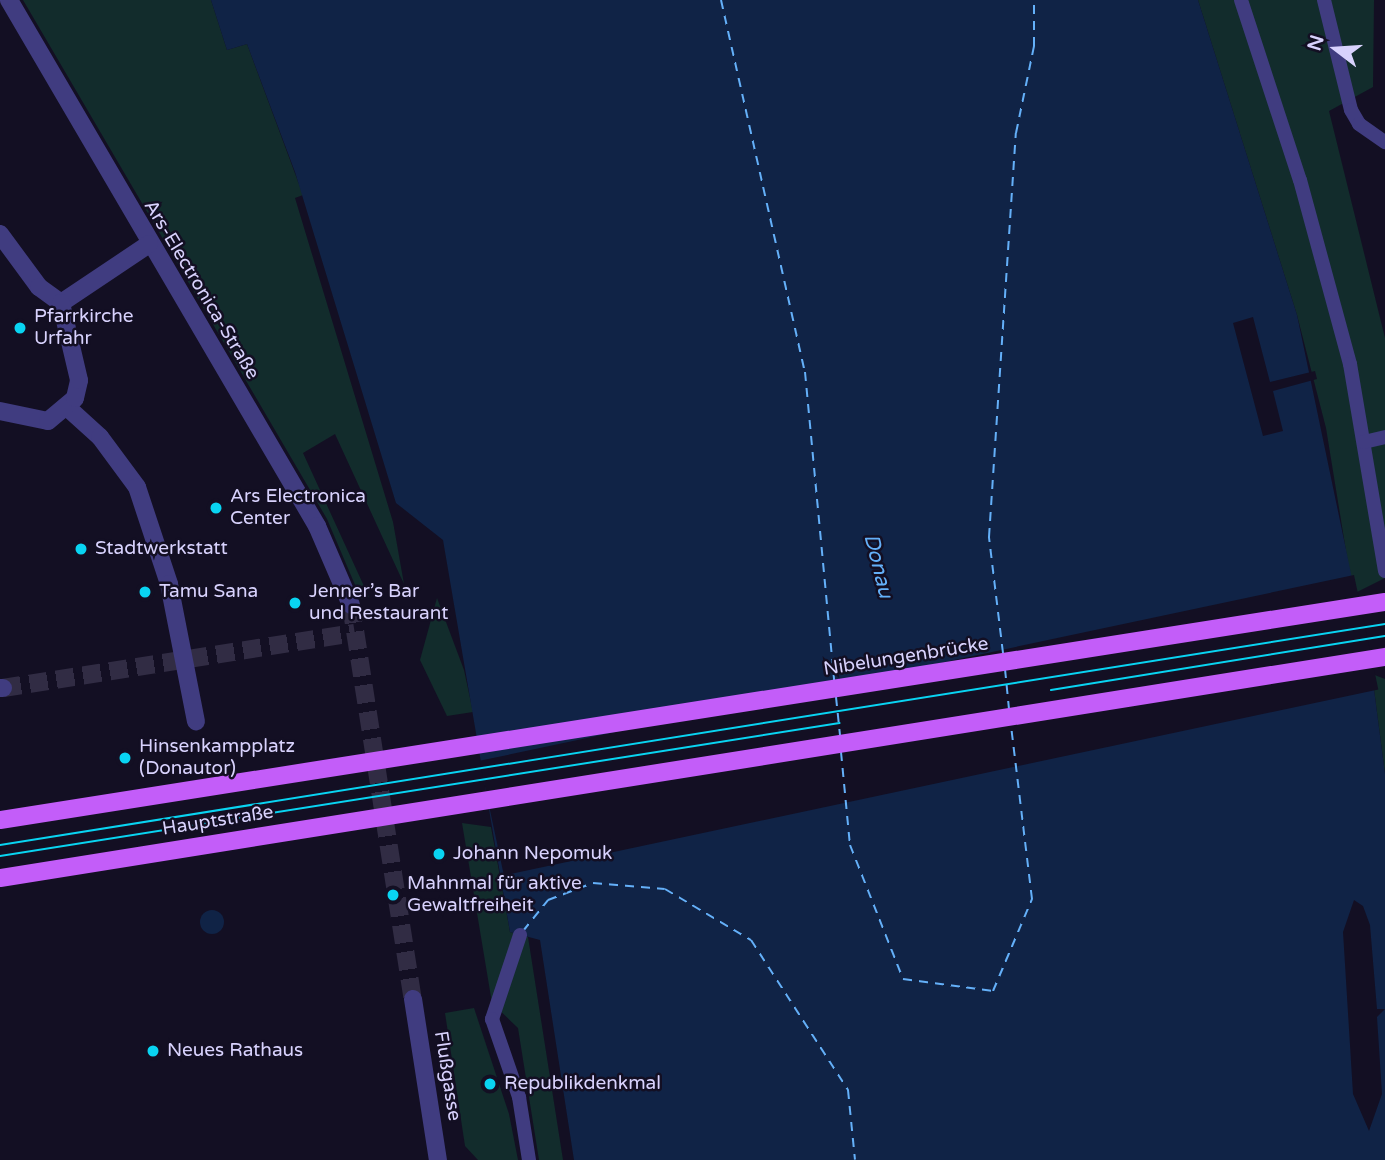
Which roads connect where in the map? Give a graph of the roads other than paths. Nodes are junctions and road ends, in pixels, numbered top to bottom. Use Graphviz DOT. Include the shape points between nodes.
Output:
graph roads {
  1 [pos="9,0"];
  2 [pos="1241,0"];
  3 [pos="1325,0"];
  4 [pos="1385,142"];
  5 [pos="0,234"];
  6 [pos="149,244"];
  7 [pos="61,303"];
  8 [pos="68,408"];
  9 [pos="0,411"];
  10 [pos="1385,436"];
  11 [pos="1364,442"];
  12 [pos="1385,571"];
  13 [pos="1385,602"];
  14 [pos="351,605"];
  15 [pos="1385,657"];
  16 [pos="196,721"];
  17 [pos="434,754"];
  18 [pos="0,820"];
  19 [pos="0,878"];
  20 [pos="520,935"];
  21 [pos="413,999"];
  22 [pos="438,1160"];
  23 [pos="529,1160"];
  1 -- 6 [label="street, Ars-Electronica-Straße"];
  2 -- 11 [label="lane" via="1326,270"];
  3 -- 4 [label="lane" via="1351,110 1359,124"];
  5 -- 7 [label="street" via="39,287"];
  6 -- 7 [label="street"];
  6 -- 14 [label="street, Ars-Electronica-Straße" via="317,526"];
  7 -- 8 [label="street" via="79,380"];
  8 -- 9 [label="street" via="36,422"];
  8 -- 16 [label="street" via="100,437 137,487 169,584"];
  10 -- 11 [label="lane"];
  11 -- 12 [label="lane"];
  13 -- 17 [label="main road, Nibelungenbrücke"];
  15 -- 19 [label="main road, Hauptstraße"];
  17 -- 18 [label="main road, Hauptstraße"];
  20 -- 23 [label="lane" via="492,1019 519,1097"];
  21 -- 22 [label="street, Flußgasse"];
}
